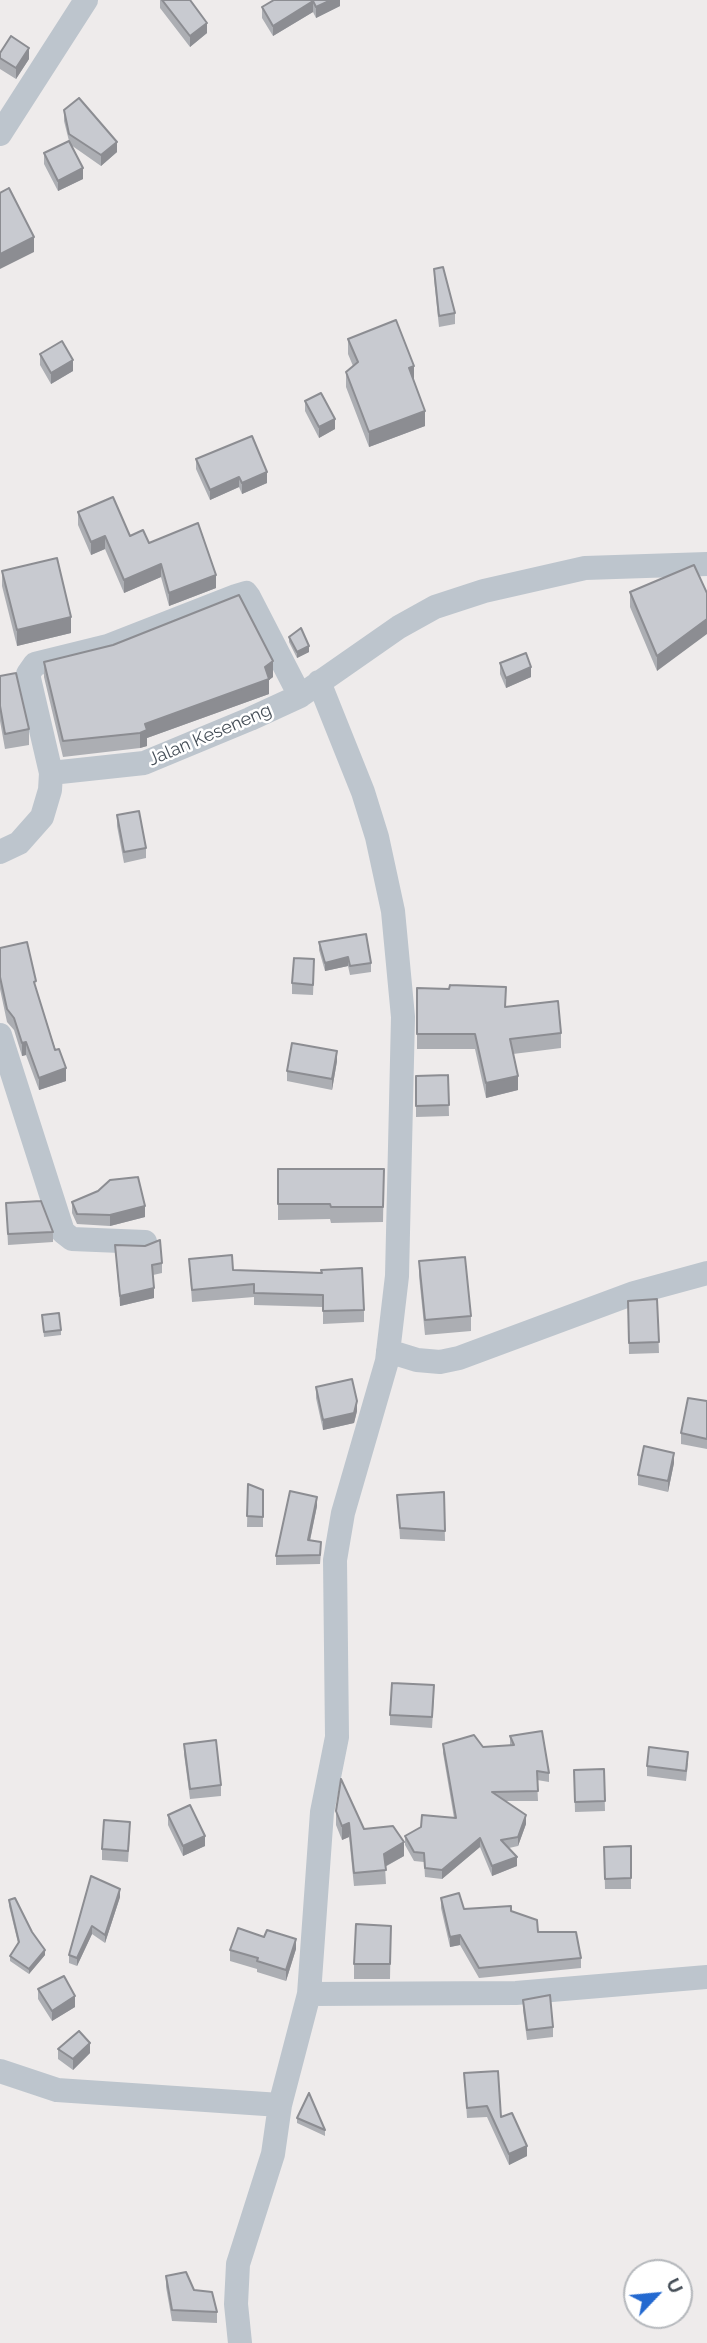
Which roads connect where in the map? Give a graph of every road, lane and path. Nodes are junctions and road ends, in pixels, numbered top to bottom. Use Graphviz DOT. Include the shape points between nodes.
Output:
graph roads {
  1 [pos="86,0"];
  2 [pos="0,134"];
  3 [pos="707,564"];
  4 [pos="310,689"];
  5 [pos="51,773"];
  6 [pos="0,852"];
  7 [pos="0,1035"];
  8 [pos="145,1242"];
  9 [pos="707,1273"];
  10 [pos="388,1351"];
  11 [pos="707,1977"];
  12 [pos="309,1994"];
  13 [pos="0,2071"];
  14 [pos="280,2105"];
  15 [pos="240,2343"];
  1 -- 2 [label="street"];
  3 -- 4 [label="street, Jalan Keseneng" via="585,568 484,591 421,614"];
  4 -- 5 [label="street, Jalan Keseneng" via="144,763"];
  4 -- 5 [label="street" via="246,593 236,596 108,646 35,664 28,674"];
  4 -- 10 [label="street" via="363,792 393,911 403,1017 397,1276"];
  5 -- 6 [label="street" via="42,817 19,843"];
  7 -- 8 [label="street" via="63,1232 72,1239"];
  9 -- 10 [label="street" via="634,1293 459,1358 417,1360"];
  10 -- 12 [label="street" via="335,1560 337,1737 322,1812"];
  11 -- 12 [label="street" via="516,1993"];
  12 -- 14 [label="street"];
  13 -- 14 [label="street" via="57,2090"];
  14 -- 15 [label="street" via="273,2154 238,2264"];
}
